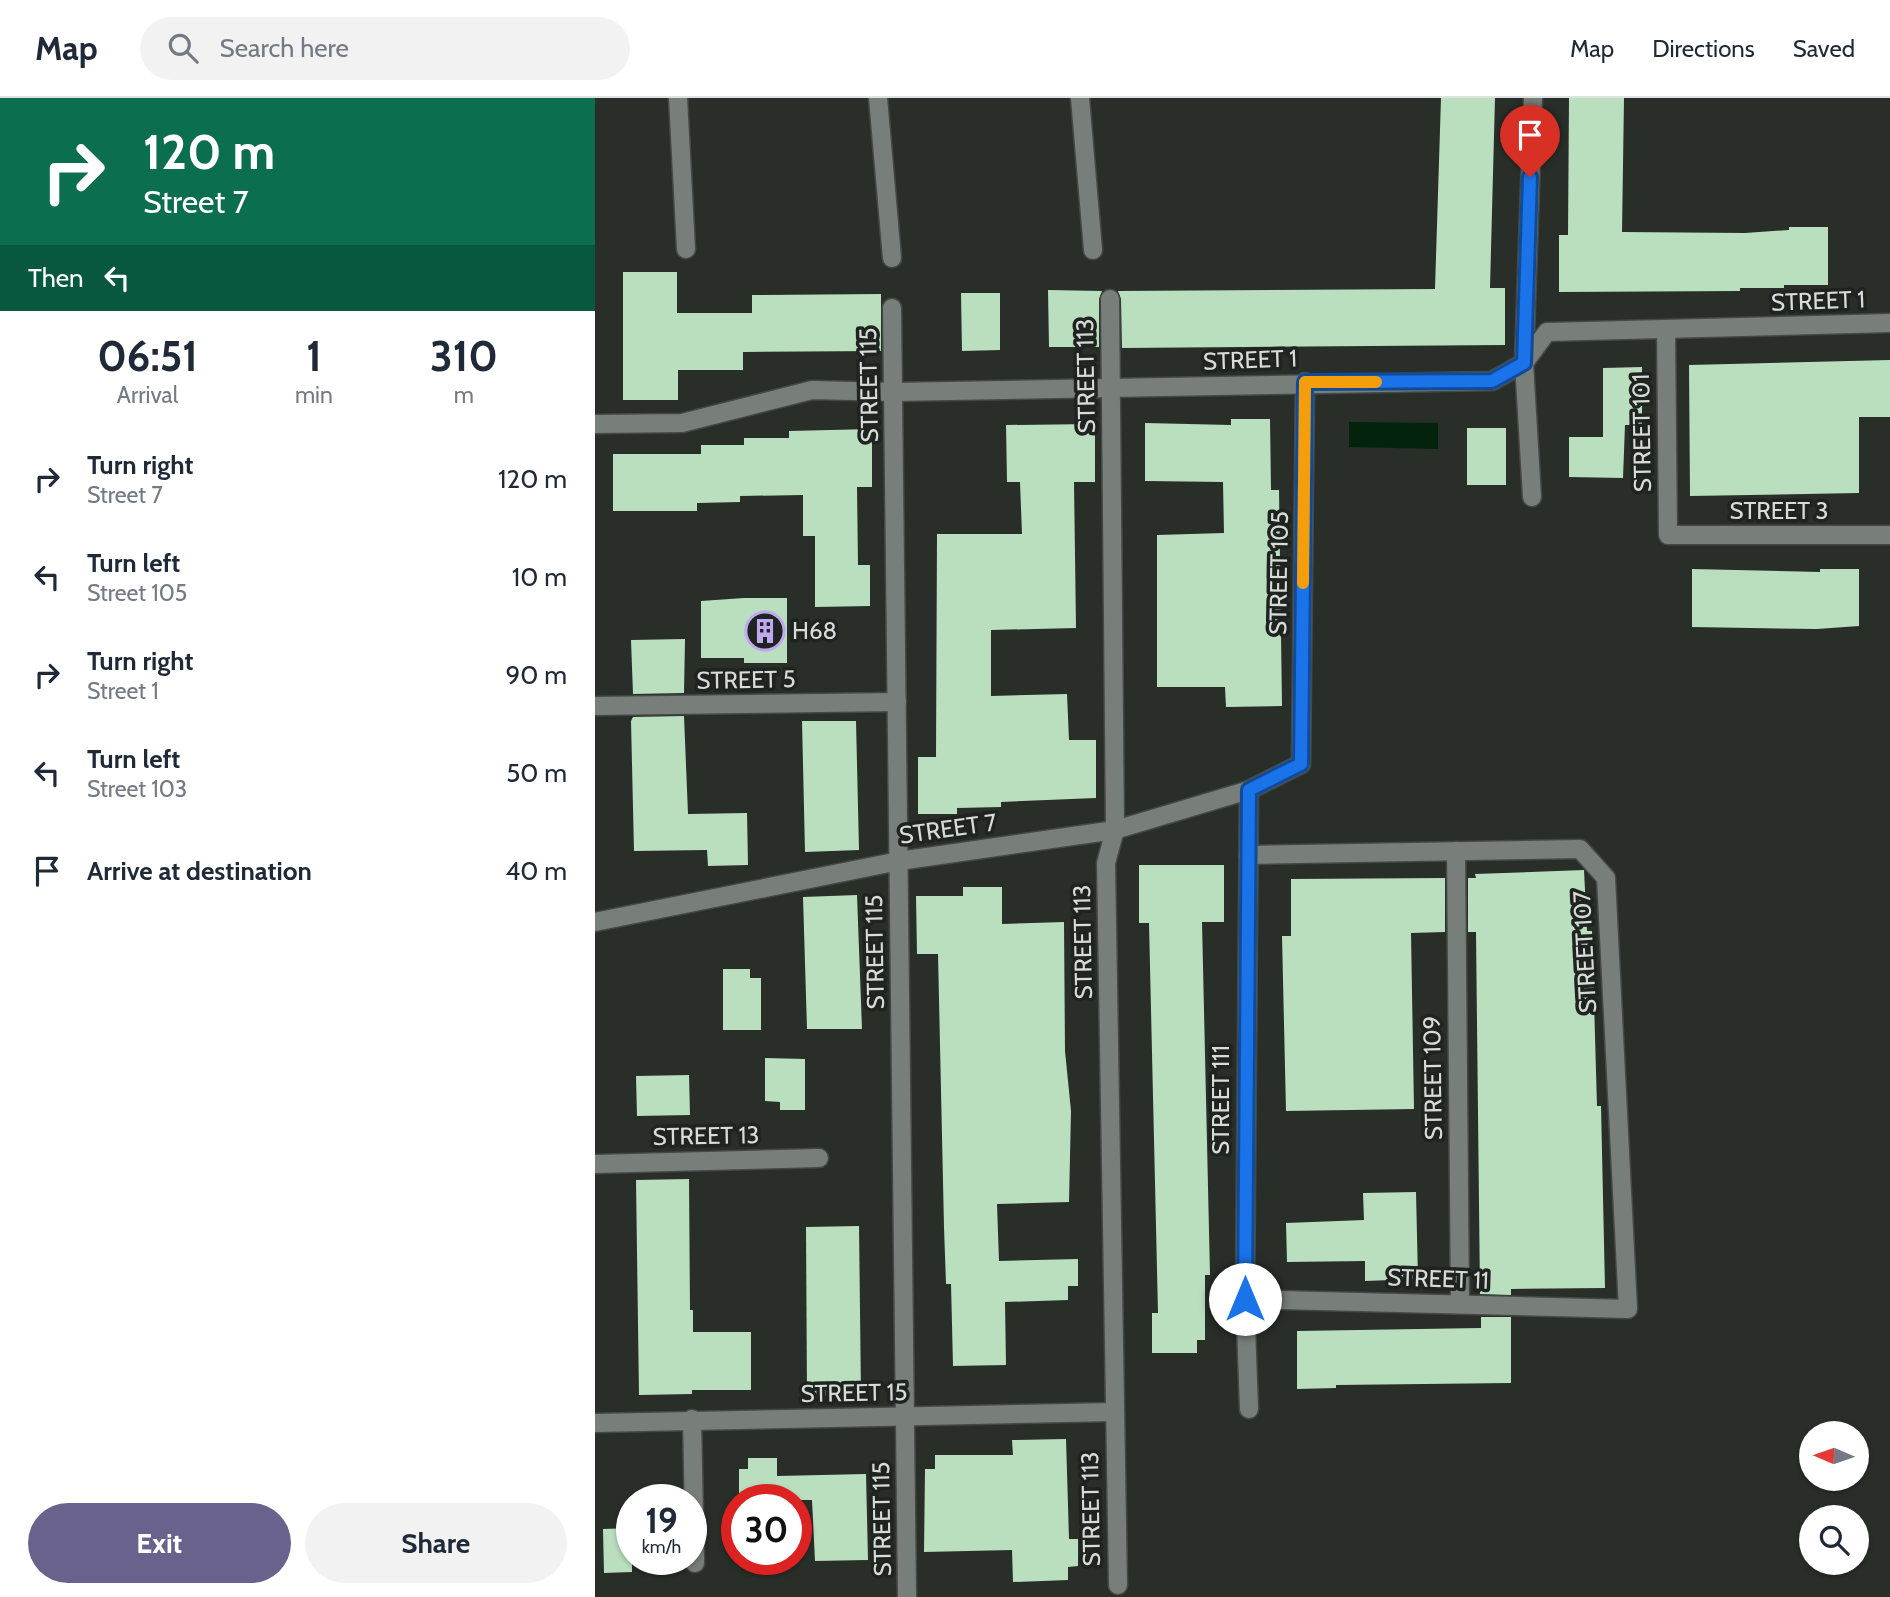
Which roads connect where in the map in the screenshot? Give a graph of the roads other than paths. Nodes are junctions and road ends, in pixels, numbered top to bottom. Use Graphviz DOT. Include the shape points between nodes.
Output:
graph roads {
  1 [pos="678,98"];
  2 [pos="878,98"];
  3 [pos="1080,98"];
  4 [pos="1533,98"];
  5 [pos="686,249"];
  6 [pos="1093,250"];
  7 [pos="892,258"];
  8 [pos="1109,299"];
  9 [pos="893,308"];
  10 [pos="1890,323"];
  11 [pos="1665,330"];
  12 [pos="1524,363"];
  13 [pos="1305,382"];
  14 [pos="1112,388"];
  15 [pos="893,392"];
  16 [pos="595,424"];
  17 [pos="1532,497"];
  18 [pos="1668,535"];
  19 [pos="1890,535"];
  20 [pos="897,702"];
  21 [pos="595,706"];
  22 [pos="1301,764"];
  23 [pos="1249,790"];
  24 [pos="1115,830"];
  25 [pos="1456,851"];
  26 [pos="1248,855"];
  27 [pos="899,861"];
  28 [pos="595,922"];
  29 [pos="819,1158"];
  30 [pos="595,1164"];
  31 [pos="1245,1299"];
  32 [pos="1460,1304"];
  33 [pos="1628,1309"];
  34 [pos="1249,1409"];
  35 [pos="1114,1412"];
  36 [pos="905,1417"];
  37 [pos="692,1419"];
  38 [pos="595,1423"];
  39 [pos="693,1484"];
  40 [pos="1118,1585"];
  41 [pos="907,1596"];
  1 -- 5 [label="street"];
  2 -- 7 [label="street"];
  3 -- 6 [label="street"];
  4 -- 12 [label="street"];
  8 -- 14 [label="street, STREET 113"];
  9 -- 15 [label="street, STREET 115"];
  10 -- 11 [label="street, STREET 1"];
  11 -- 12 [label="street, STREET 1" via="1547,332"];
  11 -- 18 [label="street, STREET 101"];
  12 -- 13 [label="street, STREET 1" via="1492,381"];
  12 -- 17 [label="street"];
  13 -- 14 [label="street, STREET 1"];
  13 -- 22 [label="street, STREET 105"];
  14 -- 15 [label="street, STREET 1"];
  14 -- 24 [label="street, STREET 113"];
  15 -- 16 [label="street, STREET 1" via="812,390 682,423"];
  15 -- 20 [label="street, STREET 115"];
  18 -- 19 [label="street, STREET 3"];
  20 -- 21 [label="street, STREET 5"];
  20 -- 27 [label="street, STREET 115"];
  22 -- 23 [label="street, STREET 7"];
  23 -- 24 [label="street, STREET 7"];
  23 -- 26 [label="street, STREET 111"];
  24 -- 27 [label="street, STREET 7"];
  24 -- 35 [label="street, STREET 113" via="1106,863"];
  25 -- 26 [label="street, STREET 107"];
  25 -- 32 [label="street, STREET 109"];
  25 -- 33 [label="street, STREET 107" via="1580,849 1606,878"];
  26 -- 31 [label="street, STREET 111"];
  27 -- 28 [label="street, STREET 7"];
  27 -- 36 [label="street, STREET 115"];
  29 -- 30 [label="street, STREET 13"];
  31 -- 32 [label="street, STREET 11"];
  31 -- 34 [label="street, STREET 111"];
  32 -- 33 [label="street, STREET 11"];
  35 -- 36 [label="street, STREET 15"];
  35 -- 40 [label="street, STREET 113"];
  36 -- 37 [label="street, STREET 15"];
  36 -- 41 [label="street, STREET 115"];
  37 -- 38 [label="street, STREET 15"];
  37 -- 39 [label="street"];
}
